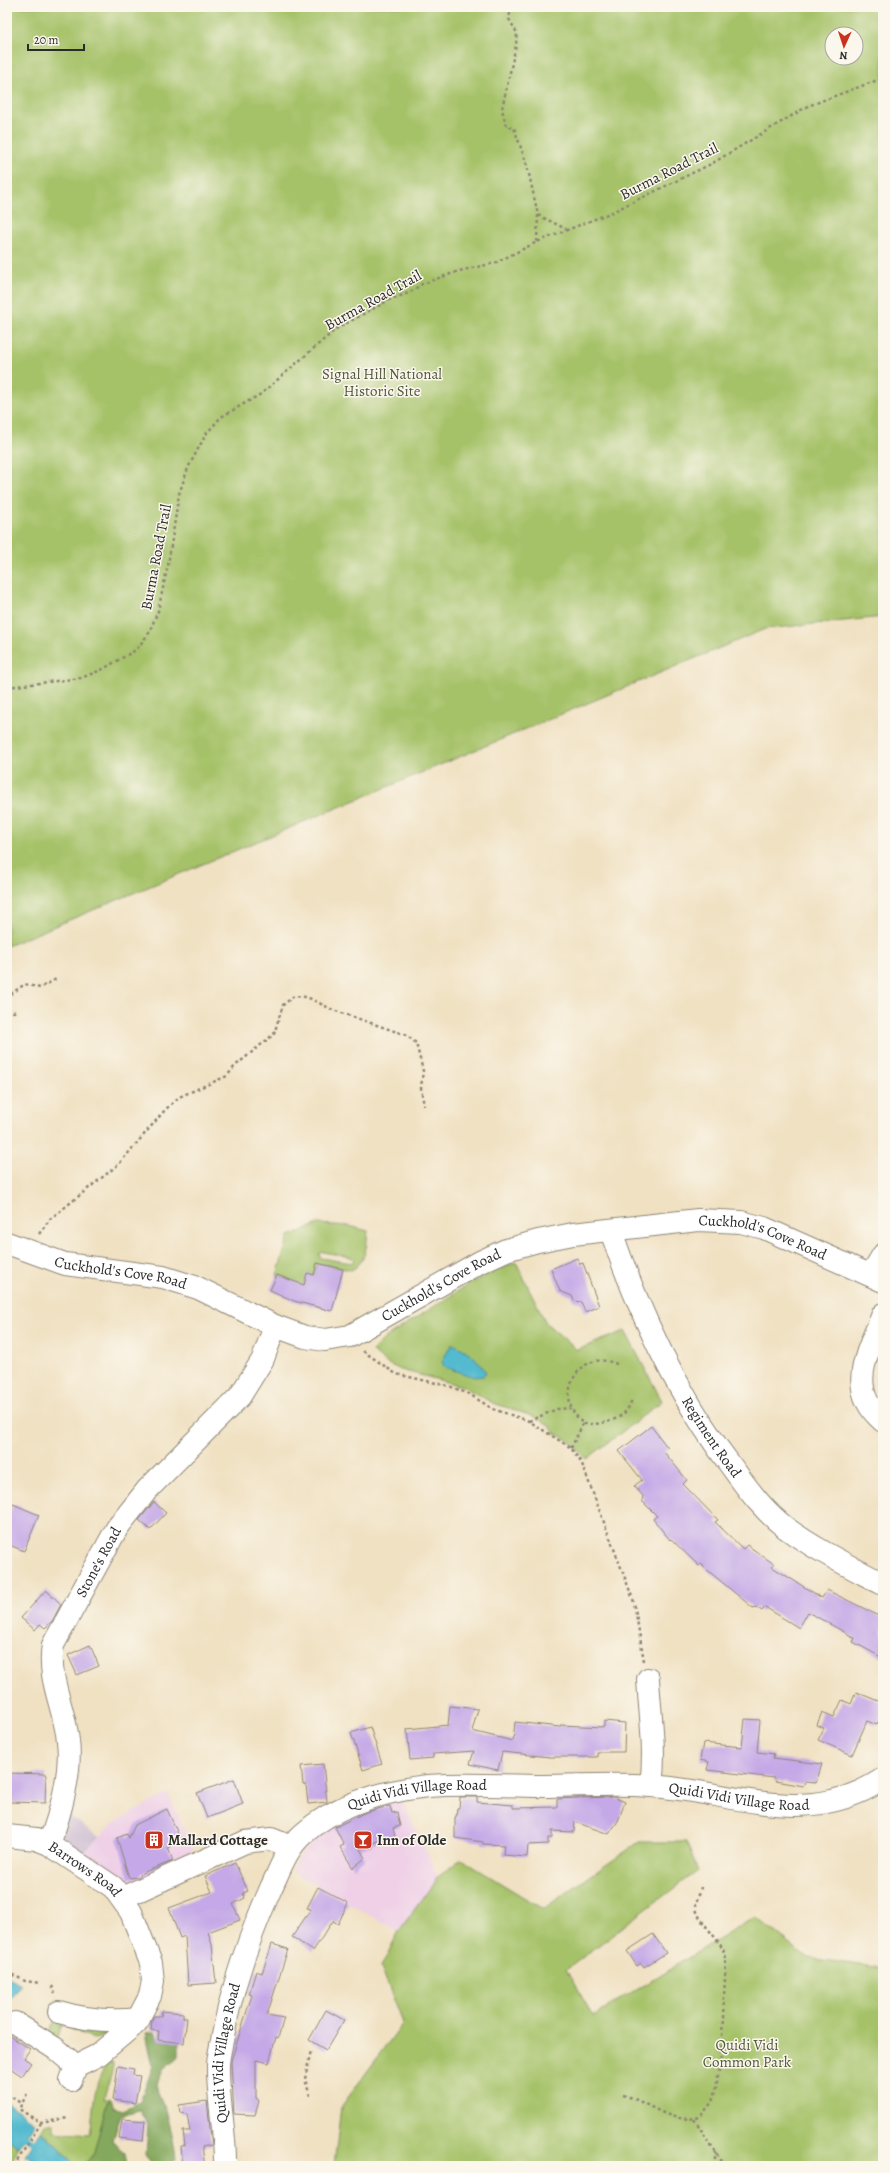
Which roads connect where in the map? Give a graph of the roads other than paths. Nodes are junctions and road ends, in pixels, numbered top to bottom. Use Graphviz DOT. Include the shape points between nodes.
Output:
graph roads {
  1 [pos="611,1231"];
  2 [pos="16,1247"];
  3 [pos="883,1255"];
  4 [pos="877,1278"];
  5 [pos="883,1314"];
  6 [pos="274,1326"];
  7 [pos="883,1421"];
  8 [pos="883,1584"];
  9 [pos="648,1679"];
  10 [pos="883,1779"];
  11 [pos="651,1786"];
  12 [pos="7,1836"];
  13 [pos="49,1844"];
  14 [pos="291,1847"];
  15 [pos="122,1898"];
  16 [pos="59,2012"];
  17 [pos="139,2019"];
  18 [pos="15,2023"];
  19 [pos="225,2166"];
  1 -- 4 [label="street, Cuckhold's Cove Road" via="698,1220 741,1222 785,1235"];
  1 -- 6 [label="street, Cuckhold's Cove Road" via="573,1234 506,1250 480,1262 350,1336 318,1339"];
  1 -- 8 [label="street, Regiment Road" via="645,1321 692,1410 749,1491 767,1512 786,1528"];
  2 -- 6 [label="street, Cuckhold's Cove Road" via="65,1264 163,1277 198,1288"];
  3 -- 4 [label="street"];
  5 -- 7 [label="street" via="862,1372 865,1399 871,1411"];
  6 -- 13 [label="street, Stone's Road" via="263,1359 240,1396 147,1490 117,1528 53,1645 50,1660 68,1741 69,1757 56,1824"];
  9 -- 11 [label="street" via="654,1739"];
  10 -- 11 [label="street, Quidi Vidi Village Road" via="846,1797 826,1804 806,1806"];
  11 -- 14 [label="street, Quidi Vidi Village Road" via="449,1784 402,1789 329,1815 302,1834"];
  12 -- 13 [label="street, Barrows Road" via="36,1839"];
  13 -- 15 [label="street, Barrows Road" via="113,1887"];
  14 -- 15 [label="street, Barrows Road" via="271,1839 245,1842"];
  14 -- 19 [label="street, Quidi Vidi Village Road" via="245,1948 230,2004 218,2064"];
  15 -- 17 [label="street" via="138,1926 151,1963 153,1981 150,1996"];
  16 -- 17 [label="street" via="102,2020"];
  17 -- 18 [label="street" via="128,2031 74,2073 56,2049"];
}
